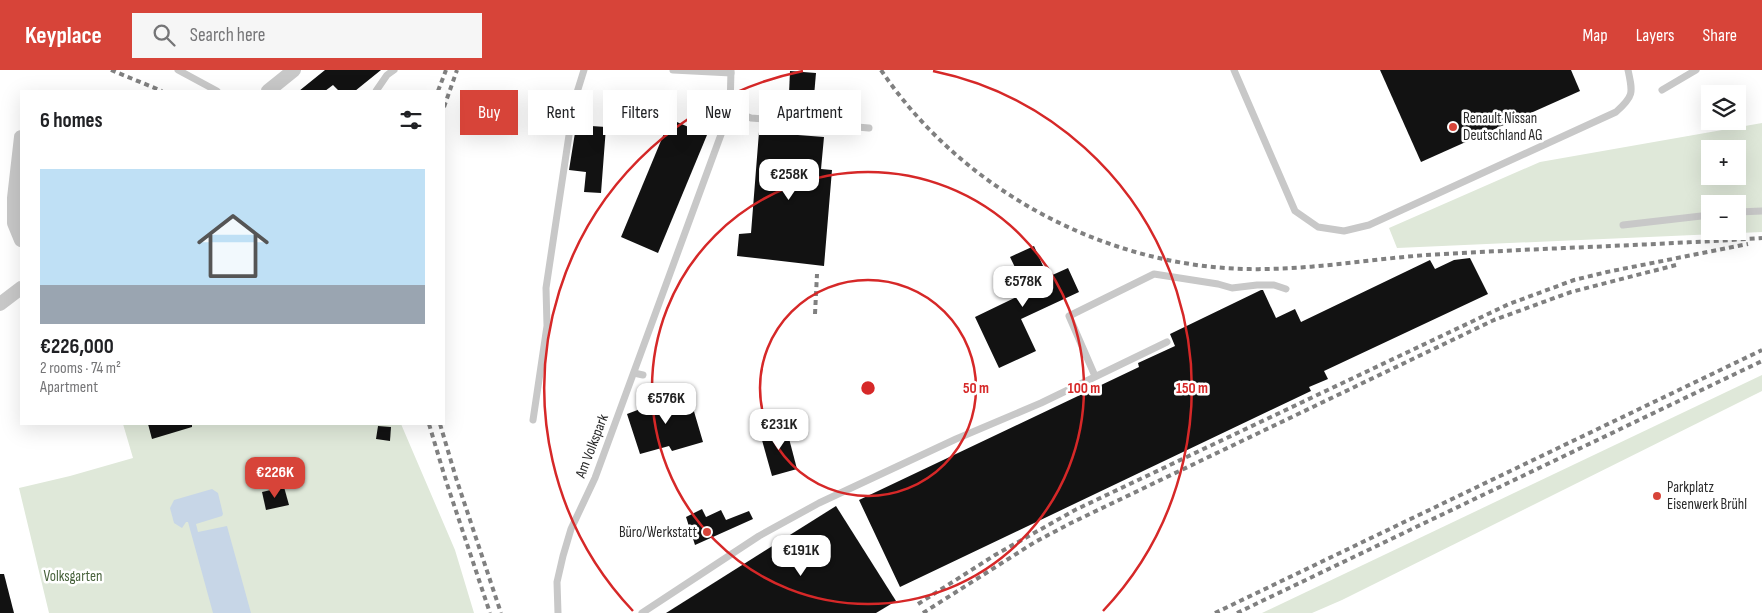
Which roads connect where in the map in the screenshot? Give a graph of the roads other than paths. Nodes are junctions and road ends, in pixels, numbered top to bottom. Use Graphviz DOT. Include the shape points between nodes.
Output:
graph roads {
  1 [pos="178,70"];
  2 [pos="294,70"];
  3 [pos="394,70"];
  4 [pos="584,70"];
  5 [pos="673,70"];
  6 [pos="1234,70"];
  7 [pos="1628,70"];
  8 [pos="1696,70"];
  9 [pos="731,71"];
  10 [pos="215,90"];
  11 [pos="269,90"];
  12 [pos="377,90"];
  13 [pos="731,90"];
  14 [pos="1662,90"];
  15 [pos="749,117"];
  16 [pos="870,128"];
  17 [pos="721,135"];
  18 [pos="20,146"];
  19 [pos="1762,211"];
  20 [pos="1746,212"];
  21 [pos="1701,216"];
  22 [pos="1623,225"];
  23 [pos="20,238"];
  24 [pos="20,289"];
  25 [pos="1286,289"];
  26 [pos="0,304"];
  27 [pos="1167,342"];
  28 [pos="634,373"];
  29 [pos="643,375"];
  30 [pos="1095,376"];
  31 [pos="533,420"];
  32 [pos="558,613"];
  33 [pos="642,613"];
  1 -- 10 [label="lane"];
  2 -- 11 [label="street"];
  3 -- 12 [label="lane"];
  4 -- 31 [label="lane" via="574,102 546,288 547,326"];
  5 -- 9 [label="lane"];
  6 -- 7 [label="lane" via="1295,210 1318,227 1344,231 1369,225 1616,112 1629,100 1632,88"];
  8 -- 14 [label="lane"];
  9 -- 13 [label="lane, Am Volkspark"];
  15 -- 16 [label="lane"];
  17 -- 28 [label="lane, Am Volkspark"];
  18 -- 23 [label="street" via="14,223"];
  19 -- 20 [label="lane"];
  21 -- 22 [label="lane"];
  24 -- 26 [label="street"];
  25 -- 30 [label="lane" via="1274,285 1232,288 1154,274 1069,316"];
  27 -- 30 [label="lane"];
  28 -- 29 [label="lane"];
  28 -- 32 [label="lane, Am Volkspark" via="569,538 557,582"];
  30 -- 33 [label="lane" via="818,503 759,536"];
}
